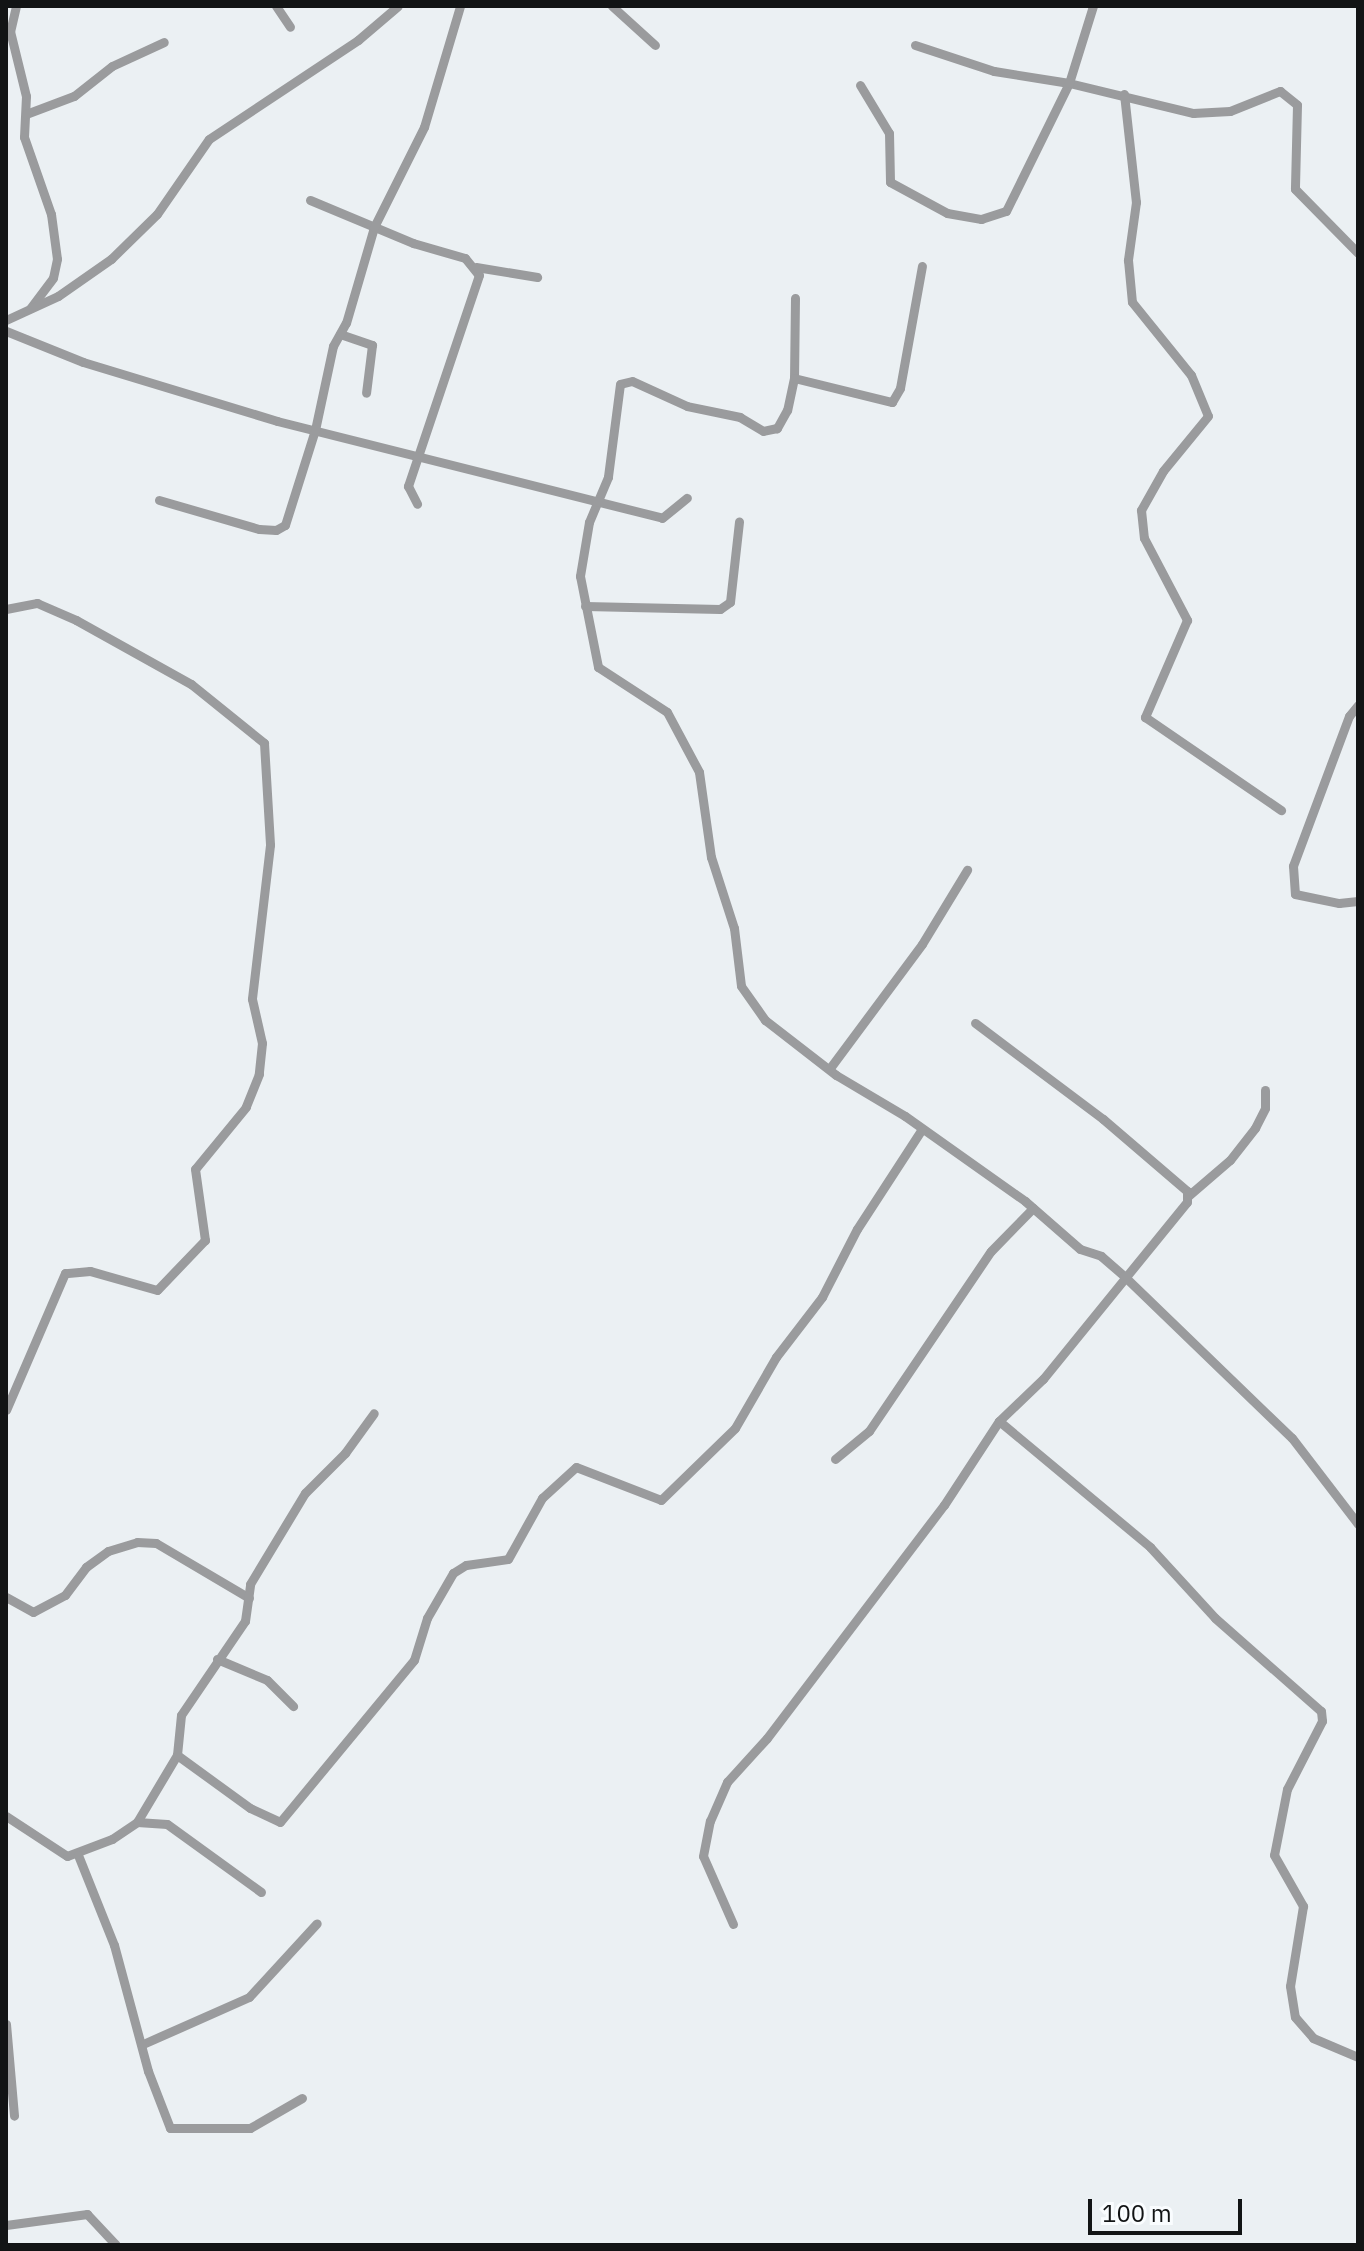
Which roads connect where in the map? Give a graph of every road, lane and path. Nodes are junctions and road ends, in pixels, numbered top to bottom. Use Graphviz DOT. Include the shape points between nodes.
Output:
graph roads {
  1 [pos="16,6"];
  2 [pos="276,6"];
  3 [pos="398,6"];
  4 [pos="460,6"];
  5 [pos="612,6"];
  6 [pos="1093,6"];
  7 [pos="290,27"];
  8 [pos="164,42"];
  9 [pos="655,45"];
  10 [pos="915,45"];
  11 [pos="1069,83"];
  12 [pos="860,85"];
  13 [pos="1124,94"];
  14 [pos="26,114"];
  15 [pos="310,200"];
  16 [pos="374,227"];
  17 [pos="1358,253"];
  18 [pos="922,266"];
  19 [pos="476,267"];
  20 [pos="537,277"];
  21 [pos="795,298"];
  22 [pos="28,310"];
  23 [pos="6,320"];
  24 [pos="6,331"];
  25 [pos="340,334"];
  26 [pos="794,378"];
  27 [pos="366,393"];
  28 [pos="315,430"];
  29 [pos="421,456"];
  30 [pos="687,498"];
  31 [pos="159,500"];
  32 [pos="596,502"];
  33 [pos="417,504"];
  34 [pos="739,522"];
  35 [pos="585,606"];
  36 [pos="6,609"];
  37 [pos="1358,705"];
  38 [pos="1281,810"];
  39 [pos="967,870"];
  40 [pos="1358,901"];
  41 [pos="975,1023"];
  42 [pos="830,1068"];
  43 [pos="1265,1090"];
  44 [pos="922,1129"];
  45 [pos="1188,1196"];
  46 [pos="1033,1208"];
  47 [pos="1124,1276"];
  48 [pos="6,1410"];
  49 [pos="374,1413"];
  50 [pos="999,1421"];
  51 [pos="835,1459"];
  52 [pos="1358,1524"];
  53 [pos="6,1597"];
  54 [pos="249,1598"];
  55 [pos="217,1659"];
  56 [pos="293,1706"];
  57 [pos="177,1755"];
  58 [pos="6,1816"];
  59 [pos="137,1822"];
  60 [pos="78,1855"];
  61 [pos="261,1892"];
  62 [pos="317,1923"];
  63 [pos="733,1924"];
  64 [pos="6,2024"];
  65 [pos="143,2044"];
  66 [pos="1358,2057"];
  67 [pos="302,2098"];
  68 [pos="14,2116"];
  69 [pos="6,2225"];
  70 [pos="116,2245"];
  1 -- 14 [label="street" via="10,31"];
  2 -- 7 [label="street"];
  3 -- 22 [label="street" via="358,40 220,129 137,237 86,278"];
  4 -- 16 [label="street" via="424,127"];
  5 -- 9 [label="street"];
  6 -- 11 [label="street"];
  8 -- 14 [label="street" via="112,66 74,96"];
  10 -- 11 [label="street" via="994,71"];
  11 -- 12 [label="street" via="1006,211 981,219 947,213 890,182 889,133"];
  11 -- 13 [label="street"];
  13 -- 17 [label="street" via="1193,113 1230,111 1280,91 1297,105 1295,189"];
  13 -- 38 [label="street" via="1136,202 1128,260 1132,302 1191,375 1208,416 1163,471 1141,510 1144,538 1187,620 1145,717"];
  14 -- 22 [label="street" via="24,137 51,214 57,259 53,278"];
  15 -- 16 [label="street"];
  16 -- 19 [label="street" via="465,258"];
  16 -- 25 [label="street"];
  18 -- 26 [label="street" via="900,388 892,402"];
  19 -- 20 [label="street"];
  19 -- 29 [label="street" via="479,275"];
  21 -- 26 [label="street"];
  22 -- 23 [label="street"];
  24 -- 28 [label="street" via="83,362"];
  25 -- 27 [label="street" via="372,345"];
  25 -- 28 [label="street"];
  26 -- 32 [label="street" via="777,428 763,431 740,417 687,406 632,381 620,384 608,477"];
  28 -- 29 [label="street"];
  28 -- 31 [label="street" via="291,516 276,530"];
  29 -- 32 [label="street"];
  29 -- 33 [label="street" via="408,486"];
  30 -- 32 [label="street" via="662,518"];
  32 -- 35 [label="street" via="580,576"];
  34 -- 35 [label="street" via="730,602 720,609"];
  35 -- 42 [label="street" via="598,667 667,712 699,772 711,857 734,928 741,986 765,1020"];
  36 -- 48 [label="street" via="37,603 76,620 191,684 264,743 270,845 252,999 262,1043 259,1074 246,1107 195,1169 205,1240 157,1290 90,1271 65,1273"];
  37 -- 40 [label="street" via="1349,716 1293,866 1295,894 1339,903"];
  39 -- 42 [label="street" via="922,944"];
  41 -- 45 [label="street" via="1103,1119"];
  42 -- 44 [label="street"];
  43 -- 45 [label="street" via="1265,1108 1255,1128 1230,1160"];
  44 -- 46 [label="street"];
  44 -- 57 [label="street" via="857,1229 822,1297 776,1357 735,1428 661,1500 576,1467 542,1498 508,1559 466,1565 453,1573 427,1618 414,1660 280,1822 250,1808"];
  45 -- 47 [label="street" via="1150,1251"];
  46 -- 47 [label="street" via="1080,1249 1101,1256"];
  46 -- 51 [label="street" via="991,1251 869,1431"];
  47 -- 50 [label="street" via="1043,1379"];
  47 -- 52 [label="street" via="1292,1438"];
  49 -- 54 [label="street" via="345,1453 305,1493 250,1584"];
  50 -- 63 [label="street" via="944,1505 767,1738 727,1782 710,1821 703,1856"];
  50 -- 66 [label="street" via="1150,1547 1215,1618 1321,1711 1322,1721 1287,1789 1274,1855 1303,1906 1290,1986 1295,2017 1313,2038"];
  53 -- 54 [label="street" via="33,1612 65,1595 86,1567 108,1551 137,1542 156,1543"];
  54 -- 55 [label="street" via="245,1621"];
  55 -- 56 [label="street" via="267,1680"];
  55 -- 57 [label="street" via="181,1715"];
  57 -- 59 [label="street"];
  58 -- 60 [label="street" via="56,1850"];
  59 -- 60 [label="street"];
  59 -- 61 [label="street" via="173,1827"];
  60 -- 65 [label="street" via="114,1945"];
  62 -- 65 [label="street" via="249,1997"];
  64 -- 68 [label="street"];
  65 -- 67 [label="street" via="170,2128 250,2128"];
  69 -- 70 [label="street" via="87,2214"];
}
